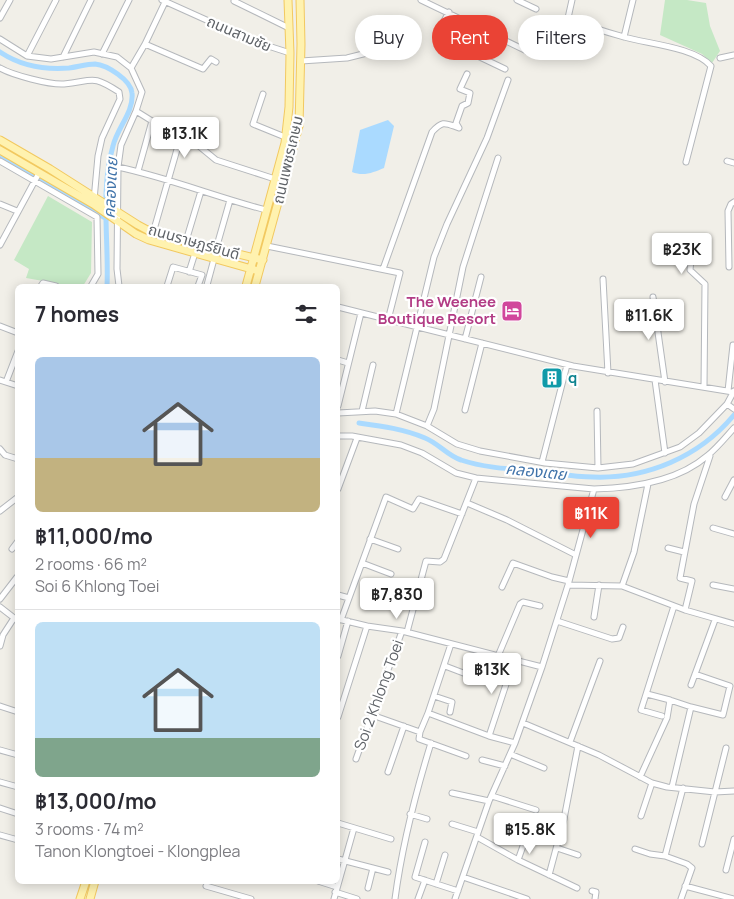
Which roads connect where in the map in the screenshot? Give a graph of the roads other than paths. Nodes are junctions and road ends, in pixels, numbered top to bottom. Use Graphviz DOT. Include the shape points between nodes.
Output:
graph roads {
  1 [pos="10,0"];
  2 [pos="56,0"];
  3 [pos="92,0"];
  4 [pos="129,0"];
  5 [pos="164,0"];
  6 [pos="288,0"];
  7 [pos="300,0"];
  8 [pos="421,0"];
  9 [pos="517,0"];
  10 [pos="572,0"];
  11 [pos="633,0"];
  12 [pos="234,1"];
  13 [pos="536,9"];
  14 [pos="449,12"];
  15 [pos="0,18"];
  16 [pos="289,28"];
  17 [pos="624,37"];
  18 [pos="0,39"];
  19 [pos="145,44"];
  20 [pos="518,46"];
  21 [pos="290,53"];
  22 [pos="300,53"];
  23 [pos="102,54"];
  24 [pos="734,55"];
  25 [pos="27,56"];
  26 [pos="355,56"];
  27 [pos="63,57"];
  28 [pos="720,58"];
  29 [pos="300,61"];
  30 [pos="216,62"];
  31 [pos="0,68"];
  32 [pos="131,68"];
  33 [pos="505,68"];
  34 [pos="467,74"];
  35 [pos="508,80"];
  36 [pos="262,94"];
  37 [pos="136,111"];
  38 [pos="285,137"];
  39 [pos="0,140"];
  40 [pos="0,150"];
  41 [pos="498,158"];
  42 [pos="0,161"];
  43 [pos="726,161"];
  44 [pos="686,162"];
  45 [pos="734,163"];
  46 [pos="118,167"];
  47 [pos="138,171"];
  48 [pos="39,172"];
  49 [pos="274,179"];
  50 [pos="169,180"];
  51 [pos="35,181"];
  52 [pos="201,191"];
  53 [pos="230,200"];
  54 [pos="94,201"];
  55 [pos="734,202"];
  56 [pos="0,204"];
  57 [pos="266,210"];
  58 [pos="18,211"];
  59 [pos="119,213"];
  60 [pos="118,223"];
  61 [pos="153,233"];
  62 [pos="186,241"];
  63 [pos="1,242"];
  64 [pos="267,246"];
  65 [pos="216,249"];
  66 [pos="195,253"];
  67 [pos="253,258"];
  68 [pos="214,259"];
  69 [pos="691,259"];
  70 [pos="263,260"];
  71 [pos="728,267"];
  72 [pos="251,269"];
  73 [pos="383,269"];
  74 [pos="260,271"];
  75 [pos="190,272"];
  76 [pos="481,277"];
  77 [pos="603,279"];
  78 [pos="91,284"];
  79 [pos="119,284"];
  80 [pos="167,284"];
  81 [pos="199,284"];
  82 [pos="207,284"];
  83 [pos="247,284"];
  84 [pos="258,284"];
  85 [pos="653,297"];
  86 [pos="340,307"];
  87 [pos="361,313"];
  88 [pos="388,320"];
  89 [pos="0,326"];
  90 [pos="416,327"];
  91 [pos="15,332"];
  92 [pos="450,336"];
  93 [pos="465,339"];
  94 [pos="482,344"];
  95 [pos="734,345"];
  96 [pos="15,359"];
  97 [pos="340,361"];
  98 [pos="348,363"];
  99 [pos="567,364"];
  100 [pos="373,366"];
  101 [pos="608,373"];
  102 [pos="0,380"];
  103 [pos="655,380"];
  104 [pos="6,382"];
  105 [pos="665,382"];
  106 [pos="15,385"];
  107 [pos="704,387"];
  108 [pos="732,391"];
  109 [pos="340,393"];
  110 [pos="727,404"];
  111 [pos="734,409"];
  112 [pos="466,410"];
  113 [pos="362,411"];
  114 [pos="598,411"];
  115 [pos="340,413"];
  116 [pos="396,414"];
  117 [pos="427,426"];
  118 [pos="734,428"];
  119 [pos="340,436"];
  120 [pos="357,438"];
  121 [pos="0,449"];
  122 [pos="665,453"];
  123 [pos="711,453"];
  124 [pos="15,458"];
  125 [pos="542,462"];
  126 [pos="598,468"];
  127 [pos="476,478"];
  128 [pos="734,480"];
  129 [pos="340,484"];
  130 [pos="648,484"];
  131 [pos="594,489"];
  132 [pos="725,497"];
  133 [pos="15,499"];
  134 [pos="467,503"];
  135 [pos="0,511"];
  136 [pos="462,514"];
  137 [pos="714,528"];
  138 [pos="734,534"];
  139 [pos="370,539"];
  140 [pos="15,545"];
  141 [pos="668,548"];
  142 [pos="12,549"];
  143 [pos="398,549"];
  144 [pos="684,552"];
  145 [pos="576,555"];
  146 [pos="362,563"];
  147 [pos="391,574"];
  148 [pos="15,578"];
  149 [pos="569,583"];
  150 [pos="713,585"];
  151 [pos="600,586"];
  152 [pos="622,586"];
  153 [pos="502,587"];
  154 [pos="734,589"];
  155 [pos="340,596"];
  156 [pos="349,598"];
  157 [pos="0,599"];
  158 [pos="540,606"];
  159 [pos="674,606"];
  160 [pos="0,607"];
  161 [pos="685,610"];
  162 [pos="340,617"];
  163 [pos="594,617"];
  164 [pos="15,619"];
  165 [pos="340,619"];
  166 [pos="716,620"];
  167 [pos="15,621"];
  168 [pos="348,621"];
  169 [pos="557,621"];
  170 [pos="734,624"];
  171 [pos="367,626"];
  172 [pos="623,627"];
  173 [pos="405,632"];
  174 [pos="451,644"];
  175 [pos="0,646"];
  176 [pos="340,649"];
  177 [pos="498,656"];
  178 [pos="514,660"];
  179 [pos="600,661"];
  180 [pos="445,666"];
  181 [pos="542,668"];
  182 [pos="466,674"];
  183 [pos="695,674"];
  184 [pos="691,685"];
  185 [pos="647,694"];
  186 [pos="434,696"];
  187 [pos="670,700"];
  188 [pos="340,705"];
  189 [pos="0,706"];
  190 [pos="691,707"];
  191 [pos="15,711"];
  192 [pos="450,712"];
  193 [pos="428,714"];
  194 [pos="372,715"];
  195 [pos="662,716"];
  196 [pos="523,723"];
  197 [pos="404,726"];
  198 [pos="420,732"];
  199 [pos="489,736"];
  200 [pos="570,742"];
  201 [pos="431,743"];
  202 [pos="515,743"];
  203 [pos="578,746"];
  204 [pos="726,748"];
  205 [pos="0,750"];
  206 [pos="15,754"];
  207 [pos="510,754"];
  208 [pos="466,756"];
  209 [pos="356,759"];
  210 [pos="482,760"];
  211 [pos="505,766"];
  212 [pos="544,768"];
  213 [pos="388,772"];
  214 [pos="640,777"];
  215 [pos="0,782"];
  216 [pos="652,783"];
  217 [pos="15,786"];
  218 [pos="672,788"];
  219 [pos="683,788"];
  220 [pos="734,791"];
  221 [pos="715,792"];
  222 [pos="452,793"];
  223 [pos="491,798"];
  224 [pos="0,808"];
  225 [pos="536,810"];
  226 [pos="15,813"];
  227 [pos="410,814"];
  228 [pos="641,816"];
  229 [pos="427,819"];
  230 [pos="340,824"];
  231 [pos="452,824"];
  232 [pos="354,828"];
  233 [pos="528,832"];
  234 [pos="478,834"];
  235 [pos="0,835"];
  236 [pos="15,839"];
  237 [pos="391,839"];
  238 [pos="734,839"];
  239 [pos="425,842"];
  240 [pos="702,844"];
  241 [pos="557,848"];
  242 [pos="635,849"];
  243 [pos="445,855"];
  244 [pos="578,856"];
  245 [pos="665,856"];
  246 [pos="340,859"];
  247 [pos="518,860"];
  248 [pos="346,861"];
  249 [pos="373,868"];
  250 [pos="726,870"];
  251 [pos="388,872"];
  252 [pos="549,875"];
  253 [pos="463,876"];
  254 [pos="340,878"];
  255 [pos="425,880"];
  256 [pos="85,884"];
  257 [pos="94,884"];
  258 [pos="325,884"];
  259 [pos="338,884"];
  260 [pos="436,884"];
  261 [pos="206,886"];
  262 [pos="685,886"];
  263 [pos="368,888"];
  264 [pos="577,888"];
  265 [pos="336,889"];
  266 [pos="458,891"];
  267 [pos="592,891"];
  268 [pos="80,899"];
  269 [pos="90,899"];
  270 [pos="251,899"];
  271 [pos="334,899"];
  272 [pos="357,899"];
  273 [pos="395,899"];
  274 [pos="418,899"];
  275 [pos="455,899"];
  276 [pos="527,899"];
  277 [pos="595,899"];
  278 [pos="681,899"];
  279 [pos="734,899"];
  1 -- 15 [label="street"];
  2 -- 25 [label="street"];
  3 -- 27 [label="street"];
  4 -- 23 [label="street"];
  5 -- 19 [label="street"];
  5 -- 21 [label="street, ถนนสามชัย" via="253,41"];
  6 -- 16 [label="main road, ถนนเพชรเกษม"];
  7 -- 22 [label="main road, ถนนเพชรเกษม"];
  8 -- 14 [label="street"];
  9 -- 13 [label="street"];
  10 -- 17 [label="street" via="568,18"];
  11 -- 17 [label="street"];
  12 -- 16 [label="street"];
  14 -- 20 [label="street"];
  14 -- 33 [label="street" via="438,37"];
  16 -- 21 [label="main road, ถนนเพชรเกษม"];
  17 -- 44 [label="street" via="673,48 701,58 712,66"];
  18 -- 25 [label="street"];
  19 -- 30 [label="street" via="203,69 211,59"];
  19 -- 32 [label="street"];
  21 -- 22 [label="main road"];
  21 -- 38 [label="main road, ถนนเพชรเกษม"];
  22 -- 29 [label="main road, ถนนเพชรเกษม"];
  23 -- 27 [label="street" via="94,52"];
  23 -- 32 [label="street" via="117,57"];
  24 -- 28 [label="street"];
  25 -- 27 [label="street"];
  26 -- 29 [label="street"];
  29 -- 64 [label="main road, ถนนเพชรเกษม" via="299,126"];
  31 -- 54 [label="street" via="62,84 90,79 103,82 119,92 120,99 102,138"];
  32 -- 37 [label="street" via="142,92"];
  34 -- 73 [label="street" via="460,89 470,93 456,123 459,128 444,122 432,132"];
  35 -- 90 [label="street" via="487,138 434,257"];
  36 -- 38 [label="street" via="253,124"];
  37 -- 46 [label="street" via="121,145"];
  37 -- 47 [label="street" via="152,121"];
  38 -- 49 [label="main road, ถนนเพชรเกษม"];
  39 -- 54 [label="main road, ถนนราษฎร์ยินดี"];
  40 -- 48 [label="main road, ถนนราษฎร์ยินดี"];
  41 -- 92 [label="street" via="463,267"];
  42 -- 51 [label="street"];
  43 -- 45 [label="street"];
  46 -- 47 [label="street"];
  46 -- 59 [label="street"];
  47 -- 50 [label="street"];
  48 -- 51 [label="street"];
  48 -- 54 [label="main road, ถนนราษฎร์ยินดี"];
  49 -- 50 [label="street" via="216,160 182,132"];
  49 -- 57 [label="main road, ถนนเพชรเกษม"];
  50 -- 52 [label="street"];
  50 -- 61 [label="street"];
  51 -- 58 [label="street"];
  51 -- 78 [label="street" via="97,216 98,274"];
  52 -- 53 [label="street"];
  52 -- 62 [label="street"];
  53 -- 57 [label="street"];
  53 -- 65 [label="street"];
  54 -- 59 [label="main road, ถนนราษฎร์ยินดี"];
  54 -- 60 [label="main road, ถนนราษฎร์ยินดี"];
  55 -- 71 [label="street" via="728,211"];
  56 -- 58 [label="street"];
  57 -- 67 [label="main road, ถนนเพชรเกษม"];
  58 -- 63 [label="street"];
  59 -- 60 [label="street"];
  59 -- 61 [label="main road, ถนนราษฎร์ยินดี"];
  60 -- 66 [label="main road, ถนนราษฎร์ยินดี" via="149,240"];
  60 -- 79 [label="street"];
  61 -- 62 [label="main road, ถนนราษฎร์ยินดี"];
  62 -- 65 [label="main road, ถนนราษฎร์ยินดี"];
  64 -- 70 [label="main road, ถนนเพชรเกษม"];
  64 -- 73 [label="street"];
  65 -- 67 [label="main road, ถนนราษฎร์ยินดี"];
  66 -- 68 [label="main road, ถนนราษฎร์ยินดี"];
  66 -- 75 [label="street"];
  67 -- 70 [label="main road, ถนนราษฎร์ยินดี"];
  67 -- 72 [label="main road, ถนนเพชรเกษม"];
  68 -- 72 [label="main road, ถนนราษฎร์ยินดี"];
  68 -- 82 [label="street"];
  69 -- 107 [label="street" via="690,270 705,284"];
  70 -- 74 [label="main road, ถนนเพชรเกษม"];
  72 -- 74 [label="main road, ถนนราษฎร์ยินดี"];
  72 -- 83 [label="main road, ถนนเพชรเกษม"];
  73 -- 88 [label="street" via="400,273"];
  74 -- 84 [label="main road, ถนนเพชรเกษม"];
  75 -- 80 [label="street" via="173,267"];
  75 -- 81 [label="street" via="202,275"];
  76 -- 93 [label="street"];
  77 -- 101 [label="street"];
  85 -- 105 [label="street"];
  86 -- 87 [label="street"];
  87 -- 88 [label="street"];
  87 -- 98 [label="street"];
  88 -- 90 [label="street"];
  89 -- 91 [label="street"];
  90 -- 92 [label="street"];
  90 -- 116 [label="street"];
  92 -- 93 [label="street"];
  92 -- 117 [label="street" via="434,409"];
  93 -- 94 [label="street"];
  94 -- 99 [label="street"];
  94 -- 112 [label="street"];
  95 -- 108 [label="street"];
  96 -- 104 [label="street"];
  97 -- 98 [label="street"];
  98 -- 109 [label="street"];
  99 -- 101 [label="street"];
  99 -- 125 [label="street"];
  100 -- 113 [label="street"];
  101 -- 103 [label="street"];
  102 -- 104 [label="street"];
  103 -- 105 [label="street"];
  103 -- 122 [label="street"];
  104 -- 106 [label="street"];
  105 -- 107 [label="street"];
  107 -- 108 [label="street"];
  108 -- 110 [label="street"];
  110 -- 111 [label="street"];
  110 -- 122 [label="street" via="699,434"];
  113 -- 115 [label="street"];
  113 -- 116 [label="street"];
  114 -- 126 [label="street"];
  116 -- 117 [label="street"];
  117 -- 125 [label="street" via="457,444"];
  118 -- 123 [label="street"];
  119 -- 120 [label="street"];
  120 -- 127 [label="street" via="401,445 456,473"];
  120 -- 129 [label="street"];
  121 -- 124 [label="street" via="5,455"];
  122 -- 126 [label="street" via="633,464"];
  123 -- 130 [label="street" via="680,473"];
  123 -- 144 [label="street" via="694,504"];
  125 -- 126 [label="street"];
  127 -- 131 [label="street"];
  127 -- 134 [label="street"];
  128 -- 132 [label="street"];
  130 -- 131 [label="street"];
  130 -- 152 [label="street" via="634,552"];
  131 -- 145 [label="street"];
  133 -- 135 [label="street"];
  134 -- 136 [label="street"];
  134 -- 145 [label="street"];
  136 -- 139 [label="street" via="419,499 414,509 386,497"];
  136 -- 173 [label="street, Soi 2 Khlong Toei" via="444,560 426,561"];
  137 -- 138 [label="street"];
  139 -- 143 [label="street"];
  139 -- 146 [label="street"];
  140 -- 142 [label="street"];
  141 -- 144 [label="street"];
  144 -- 161 [label="street" via="680,578 692,581"];
  145 -- 149 [label="street"];
  146 -- 147 [label="street"];
  146 -- 156 [label="street"];
  148 -- 157 [label="street"];
  149 -- 151 [label="street"];
  149 -- 153 [label="street" via="513,563"];
  149 -- 169 [label="street"];
  150 -- 154 [label="street"];
  151 -- 152 [label="street"];
  151 -- 163 [label="street"];
  152 -- 159 [label="street"];
  155 -- 156 [label="street"];
  156 -- 162 [label="street"];
  158 -- 177 [label="street" via="520,604"];
  159 -- 161 [label="street"];
  159 -- 185 [label="street"];
  160 -- 164 [label="street"];
  161 -- 166 [label="street"];
  165 -- 168 [label="street"];
  166 -- 170 [label="street"];
  166 -- 183 [label="street"];
  167 -- 175 [label="street" via="2,635"];
  168 -- 171 [label="street"];
  168 -- 176 [label="street"];
  169 -- 172 [label="street" via="612,639 619,638"];
  169 -- 181 [label="street"];
  171 -- 173 [label="street"];
  171 -- 188 [label="street"];
  173 -- 174 [label="street"];
  173 -- 194 [label="street, Soi 2 Khlong Toei"];
  174 -- 177 [label="street"];
  174 -- 180 [label="street"];
  177 -- 178 [label="street"];
  178 -- 181 [label="street"];
  178 -- 199 [label="street"];
  179 -- 200 [label="street"];
  180 -- 182 [label="street"];
  180 -- 186 [label="street"];
  181 -- 196 [label="street"];
  183 -- 184 [label="street"];
  183 -- 190 [label="street" via="730,686 723,715"];
  185 -- 187 [label="street"];
  185 -- 195 [label="street" via="641,710"];
  186 -- 192 [label="street" via="452,702"];
  186 -- 193 [label="street"];
  187 -- 190 [label="street"];
  187 -- 214 [label="street" via="665,724"];
  189 -- 191 [label="street"];
  190 -- 218 [label="street"];
  193 -- 198 [label="street"];
  193 -- 199 [label="street"];
  194 -- 197 [label="street"];
  194 -- 209 [label="street, Soi 2 Khlong Toei"];
  196 -- 200 [label="street"];
  196 -- 202 [label="street"];
  197 -- 198 [label="street"];
  197 -- 213 [label="street"];
  198 -- 201 [label="street" via="419,739"];
  199 -- 202 [label="street"];
  200 -- 203 [label="street"];
  201 -- 208 [label="street"];
  201 -- 227 [label="street"];
  202 -- 207 [label="street"];
  203 -- 214 [label="street"];
  203 -- 241 [label="street"];
  204 -- 221 [label="street"];
  205 -- 206 [label="street"];
  207 -- 211 [label="street"];
  207 -- 212 [label="street"];
  210 -- 211 [label="street"];
  211 -- 223 [label="street"];
  214 -- 216 [label="street"];
  215 -- 217 [label="street"];
  216 -- 218 [label="street"];
  216 -- 228 [label="street"];
  218 -- 219 [label="street"];
  219 -- 221 [label="street"];
  219 -- 245 [label="street"];
  220 -- 221 [label="street"];
  221 -- 240 [label="street"];
  222 -- 223 [label="street"];
  223 -- 225 [label="street"];
  223 -- 234 [label="street"];
  224 -- 226 [label="street"];
  227 -- 229 [label="street"];
  227 -- 273 [label="street"];
  230 -- 232 [label="street"];
  231 -- 234 [label="street"];
  232 -- 237 [label="street"];
  232 -- 248 [label="street"];
  233 -- 247 [label="street"];
  234 -- 247 [label="street"];
  234 -- 253 [label="street"];
  235 -- 236 [label="street"];
  238 -- 250 [label="street"];
  239 -- 255 [label="street" via="415,877"];
  241 -- 244 [label="street"];
  241 -- 252 [label="street"];
  242 -- 245 [label="street"];
  243 -- 260 [label="street"];
  245 -- 262 [label="street" via="692,868"];
  246 -- 248 [label="street"];
  247 -- 252 [label="street"];
  248 -- 249 [label="street"];
  248 -- 254 [label="street"];
  249 -- 251 [label="street"];
  249 -- 263 [label="street"];
  252 -- 264 [label="street"];
  253 -- 266 [label="street"];
  253 -- 276 [label="street"];
  255 -- 260 [label="street"];
  255 -- 274 [label="street"];
  256 -- 268 [label="main road"];
  257 -- 269 [label="main road"];
  258 -- 265 [label="street"];
  259 -- 265 [label="street"];
  260 -- 266 [label="street"];
  261 -- 270 [label="street"];
  262 -- 278 [label="street"];
  262 -- 279 [label="street"];
  265 -- 271 [label="street"];
  265 -- 272 [label="street"];
  266 -- 275 [label="street"];
  267 -- 277 [label="street" via="596,892"];
}
